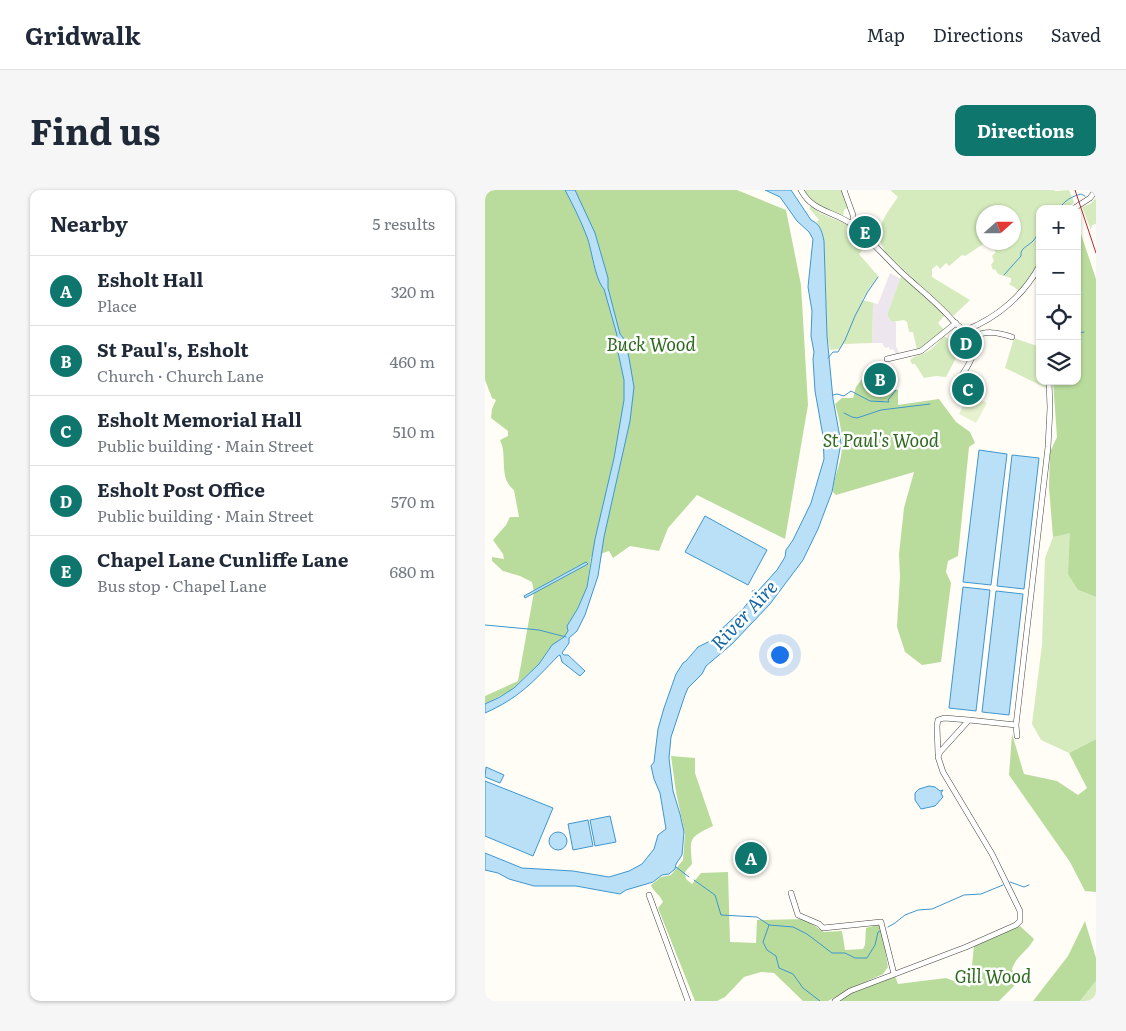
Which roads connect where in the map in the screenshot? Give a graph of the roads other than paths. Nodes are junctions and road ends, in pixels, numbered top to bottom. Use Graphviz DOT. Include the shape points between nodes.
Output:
graph roads {
  1 [pos="801,190"];
  2 [pos="844,190"];
  3 [pos="1095,190"];
  4 [pos="1079,205"];
  5 [pos="853,225"];
  6 [pos="1036,272"];
  7 [pos="956,323"];
  8 [pos="965,330"];
  9 [pos="1012,337"];
  10 [pos="971,338"];
  11 [pos="892,360"];
  12 [pos="955,385"];
  13 [pos="1049,385"];
  14 [pos="969,720"];
  15 [pos="1016,725"];
  16 [pos="1017,736"];
  17 [pos="938,757"];
  18 [pos="791,893"];
  19 [pos="649,895"];
  20 [pos="894,974"];
  21 [pos="688,1001"];
  22 [pos="835,1001"];
  1 -- 5 [label="street" via="812,205"];
  2 -- 5 [label="street"];
  3 -- 4 [label="street"];
  5 -- 7 [label="street"];
  6 -- 8 [label="street" via="1011,303"];
  7 -- 8 [label="street"];
  7 -- 11 [label="street" via="921,351"];
  8 -- 10 [label="street"];
  9 -- 10 [label="street" via="985,332"];
  10 -- 12 [label="street" via="973,351"];
  13 -- 15 [label="street" via="1048,447"];
  14 -- 15 [label="street"];
  14 -- 17 [label="street"];
  14 -- 17 [label="street" via="938,720"];
  15 -- 16 [label="street"];
  17 -- 20 [label="street" via="943,772 992,854 1021,918 996,934"];
  18 -- 20 [label="street" via="798,915 823,928 881,922"];
  19 -- 21 [label="street"];
  20 -- 22 [label="street" via="850,991"];
}
